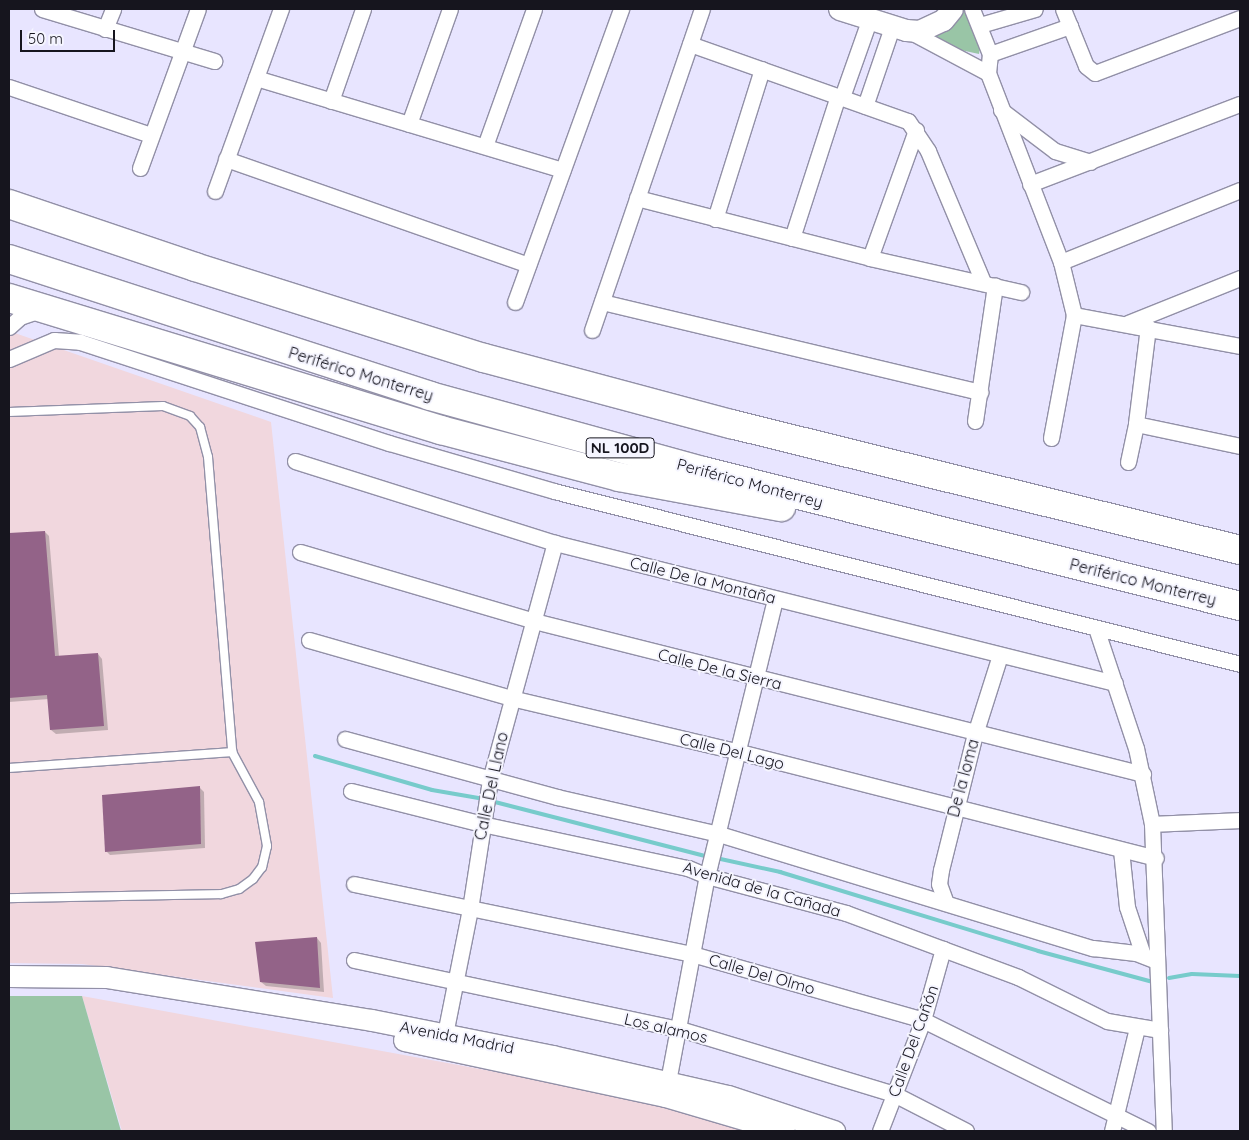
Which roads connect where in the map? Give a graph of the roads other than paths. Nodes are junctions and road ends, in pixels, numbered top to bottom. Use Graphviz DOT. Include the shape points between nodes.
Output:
graph roads {
  1 [pos="42,9"];
  2 [pos="113,9"];
  3 [pos="198,9"];
  4 [pos="281,9"];
  5 [pos="364,9"];
  6 [pos="450,9"];
  7 [pos="534,9"];
  8 [pos="702,9"];
  9 [pos="839,9"];
  10 [pos="952,9"];
  11 [pos="972,9"];
  12 [pos="1035,9"];
  13 [pos="1063,9"];
  14 [pos="616,10"];
  15 [pos="1240,18"];
  16 [pos="887,20"];
  17 [pos="980,25"];
  18 [pos="1070,26"];
  19 [pos="105,29"];
  20 [pos="690,44"];
  21 [pos="182,52"];
  22 [pos="990,54"];
  23 [pos="214,61"];
  24 [pos="762,69"];
  25 [pos="988,73"];
  26 [pos="256,78"];
  27 [pos="9,87"];
  28 [pos="840,97"];
  29 [pos="330,101"];
  30 [pos="1240,104"];
  31 [pos="864,106"];
  32 [pos="1000,109"];
  33 [pos="409,124"];
  34 [pos="916,130"];
  35 [pos="151,135"];
  36 [pos="484,146"];
  37 [pos="226,159"];
  38 [pos="1090,162"];
  39 [pos="140,168"];
  40 [pos="563,170"];
  41 [pos="1030,184"];
  42 [pos="1240,190"];
  43 [pos="215,191"];
  44 [pos="637,198"];
  45 [pos="9,204"];
  46 [pos="715,219"];
  47 [pos="792,238"];
  48 [pos="870,258"];
  49 [pos="9,259"];
  50 [pos="1061,262"];
  51 [pos="528,265"];
  52 [pos="1240,278"];
  53 [pos="989,284"];
  54 [pos="1021,292"];
  55 [pos="9,298"];
  56 [pos="514,302"];
  57 [pos="602,302"];
  58 [pos="43,310"];
  59 [pos="1074,315"];
  60 [pos="1128,323"];
  61 [pos="1148,326"];
  62 [pos="9,327"];
  63 [pos="592,330"];
  64 [pos="1240,346"];
  65 [pos="9,359"];
  66 [pos="980,392"];
  67 [pos="9,412"];
  68 [pos="975,421"];
  69 [pos="1136,424"];
  70 [pos="1051,438"];
  71 [pos="1240,446"];
  72 [pos="295,461"];
  73 [pos="1128,462"];
  74 [pos="884,517"];
  75 [pos="555,543"];
  76 [pos="1240,550"];
  77 [pos="300,552"];
  78 [pos="775,599"];
  79 [pos="1240,606"];
  80 [pos="534,621"];
  81 [pos="1096,628"];
  82 [pos="309,640"];
  83 [pos="1000,655"];
  84 [pos="1240,664"];
  85 [pos="757,679"];
  86 [pos="1115,684"];
  87 [pos="511,698"];
  88 [pos="975,734"];
  89 [pos="345,740"];
  90 [pos="232,752"];
  91 [pos="740,752"];
  92 [pos="9,768"];
  93 [pos="1143,774"];
  94 [pos="489,783"];
  95 [pos="351,791"];
  96 [pos="955,809"];
  97 [pos="1240,820"];
  98 [pos="482,824"];
  99 [pos="1152,824"];
  100 [pos="718,838"];
  101 [pos="1122,850"];
  102 [pos="1156,858"];
  103 [pos="708,872"];
  104 [pos="354,884"];
  105 [pos="9,898"];
  106 [pos="946,903"];
  107 [pos="470,909"];
  108 [pos="943,950"];
  109 [pos="692,954"];
  110 [pos="1143,955"];
  111 [pos="354,960"];
  112 [pos="1158,961"];
  113 [pos="9,976"];
  114 [pos="73,976"];
  115 [pos="457,984"];
  116 [pos="923,1020"];
  117 [pos="1137,1028"];
  118 [pos="680,1029"];
  119 [pos="1160,1030"];
  120 [pos="445,1034"];
  121 [pos="667,1089"];
  122 [pos="894,1094"];
  123 [pos="1114,1124"];
  124 [pos="784,1131"];
  125 [pos="834,1131"];
  126 [pos="880,1131"];
  127 [pos="966,1131"];
  128 [pos="1148,1131"];
  129 [pos="1164,1131"];
  1 -- 19 [label="street"];
  2 -- 19 [label="street"];
  3 -- 21 [label="street"];
  4 -- 26 [label="street"];
  5 -- 29 [label="street"];
  6 -- 33 [label="street"];
  7 -- 36 [label="street"];
  8 -- 20 [label="street"];
  9 -- 16 [label="street"];
  10 -- 16 [label="street" via="932,28"];
  11 -- 17 [label="street"];
  12 -- 17 [label="street"];
  13 -- 18 [label="street"];
  14 -- 40 [label="street"];
  15 -- 18 [label="street" via="1099,73 1086,66"];
  16 -- 25 [label="street"];
  16 -- 28 [label="street"];
  16 -- 31 [label="street"];
  17 -- 22 [label="street"];
  18 -- 22 [label="street"];
  19 -- 21 [label="street"];
  20 -- 24 [label="street"];
  20 -- 44 [label="street"];
  21 -- 23 [label="street"];
  21 -- 35 [label="street"];
  22 -- 25 [label="street"];
  24 -- 28 [label="street"];
  24 -- 46 [label="street"];
  25 -- 32 [label="street"];
  26 -- 29 [label="street"];
  26 -- 37 [label="street"];
  27 -- 35 [label="street"];
  28 -- 31 [label="street"];
  28 -- 47 [label="street"];
  29 -- 33 [label="street"];
  30 -- 38 [label="street"];
  31 -- 34 [label="street" via="908,121"];
  32 -- 38 [label="street" via="1055,151"];
  32 -- 41 [label="street"];
  33 -- 36 [label="street"];
  34 -- 48 [label="street"];
  34 -- 53 [label="street"];
  35 -- 39 [label="street"];
  36 -- 40 [label="street"];
  37 -- 43 [label="street"];
  37 -- 51 [label="street"];
  38 -- 41 [label="street"];
  40 -- 51 [label="street"];
  41 -- 50 [label="street"];
  42 -- 50 [label="street"];
  44 -- 46 [label="street"];
  44 -- 57 [label="street"];
  45 -- 76 [label="highway" via="195,268 484,358 731,424"];
  46 -- 47 [label="street"];
  47 -- 48 [label="street"];
  48 -- 53 [label="street"];
  49 -- 74 [label="highway, Periférico Monterrey / NL 100D" via="430,396"];
  50 -- 59 [label="street"];
  51 -- 56 [label="street"];
  52 -- 60 [label="street"];
  53 -- 54 [label="street"];
  53 -- 66 [label="street"];
  55 -- 58 [label="highway"];
  57 -- 63 [label="street"];
  57 -- 66 [label="street"];
  58 -- 62 [label="street" via="20,317"];
  58 -- 74 [label="highway" via="441,430 619,477 842,517"];
  59 -- 60 [label="street"];
  59 -- 70 [label="street"];
  60 -- 61 [label="street"];
  61 -- 64 [label="street"];
  61 -- 69 [label="street"];
  65 -- 81 [label="street" via="54,340 80,342 389,444 554,491"];
  66 -- 68 [label="street"];
  67 -- 90 [label="lane" via="163,406 190,416 200,428 208,457"];
  69 -- 71 [label="street"];
  69 -- 73 [label="street"];
  72 -- 75 [label="street, Calle De la Montaña"];
  74 -- 79 [label="highway, Periférico Monterrey / NL 100D"];
  75 -- 78 [label="street, Calle De la Montaña"];
  75 -- 80 [label="street, Calle Del Llano"];
  77 -- 80 [label="street, Calle De la Sierra"];
  78 -- 83 [label="street, Calle De la Montaña"];
  78 -- 85 [label="street"];
  80 -- 85 [label="street, Calle De la Sierra"];
  80 -- 87 [label="street, Calle Del Llano"];
  81 -- 84 [label="street"];
  81 -- 86 [label="street"];
  82 -- 87 [label="street, Calle Del Lago"];
  83 -- 86 [label="street, Calle De la Montaña"];
  83 -- 88 [label="street, De la loma"];
  85 -- 88 [label="street, Calle De la Sierra"];
  85 -- 91 [label="street"];
  86 -- 93 [label="street"];
  87 -- 91 [label="street, Calle Del Lago"];
  87 -- 94 [label="street, Calle Del Llano"];
  88 -- 93 [label="street, Calle De la Sierra"];
  88 -- 96 [label="street, De la loma"];
  89 -- 94 [label="street"];
  90 -- 92 [label="lane"];
  90 -- 105 [label="lane" via="259,802 267,846 262,867 253,880 239,889 220,894"];
  91 -- 96 [label="street, Calle Del Lago"];
  91 -- 100 [label="street"];
  93 -- 99 [label="street"];
  94 -- 98 [label="street, Calle Del Llano"];
  94 -- 100 [label="street"];
  95 -- 98 [label="street, Avenida de la Cañada"];
  96 -- 101 [label="street, Calle Del Lago"];
  96 -- 106 [label="street, De la loma" via="939,884"];
  97 -- 99 [label="street"];
  98 -- 103 [label="street, Avenida de la Cañada"];
  98 -- 107 [label="street, Calle Del Llano"];
  99 -- 102 [label="street"];
  100 -- 103 [label="street"];
  100 -- 106 [label="street"];
  101 -- 102 [label="street, Calle Del Lago"];
  101 -- 110 [label="street" via="1127,907"];
  102 -- 112 [label="street"];
  103 -- 108 [label="street, Avenida de la Cañada" via="871,921"];
  103 -- 109 [label="street"];
  104 -- 107 [label="street, Calle Del Olmo"];
  106 -- 110 [label="street" via="1093,948"];
  107 -- 109 [label="street, Calle Del Olmo"];
  107 -- 115 [label="street, Calle Del Llano"];
  108 -- 116 [label="street, Calle Del Cañón"];
  108 -- 117 [label="street, Avenida de la Cañada" via="1018,977 1107,1021"];
  109 -- 116 [label="street, Calle Del Olmo"];
  109 -- 118 [label="street"];
  110 -- 112 [label="street"];
  111 -- 115 [label="street, Los alamos"];
  112 -- 119 [label="street"];
  113 -- 114 [label="street, Avenida Madrid"];
  114 -- 120 [label="street, Avenida Madrid" via="116,979"];
  114 -- 121 [label="street, Avenida Madrid" via="111,990 378,1035"];
  115 -- 118 [label="street, Los alamos"];
  115 -- 120 [label="street, Calle Del Llano"];
  116 -- 122 [label="street, Calle Del Cañón"];
  116 -- 123 [label="street, Calle Del Olmo"];
  117 -- 119 [label="street, Avenida de la Cañada"];
  117 -- 123 [label="street"];
  118 -- 121 [label="street"];
  118 -- 122 [label="street, Los alamos"];
  119 -- 129 [label="street"];
  120 -- 121 [label="street, Avenida Madrid"];
  121 -- 124 [label="street, Avenida Madrid"];
  121 -- 125 [label="street, Avenida Madrid" via="728,1096"];
  122 -- 126 [label="street, Calle Del Cañón"];
  122 -- 127 [label="street, Los alamos"];
  123 -- 128 [label="street, Calle Del Olmo"];
}
